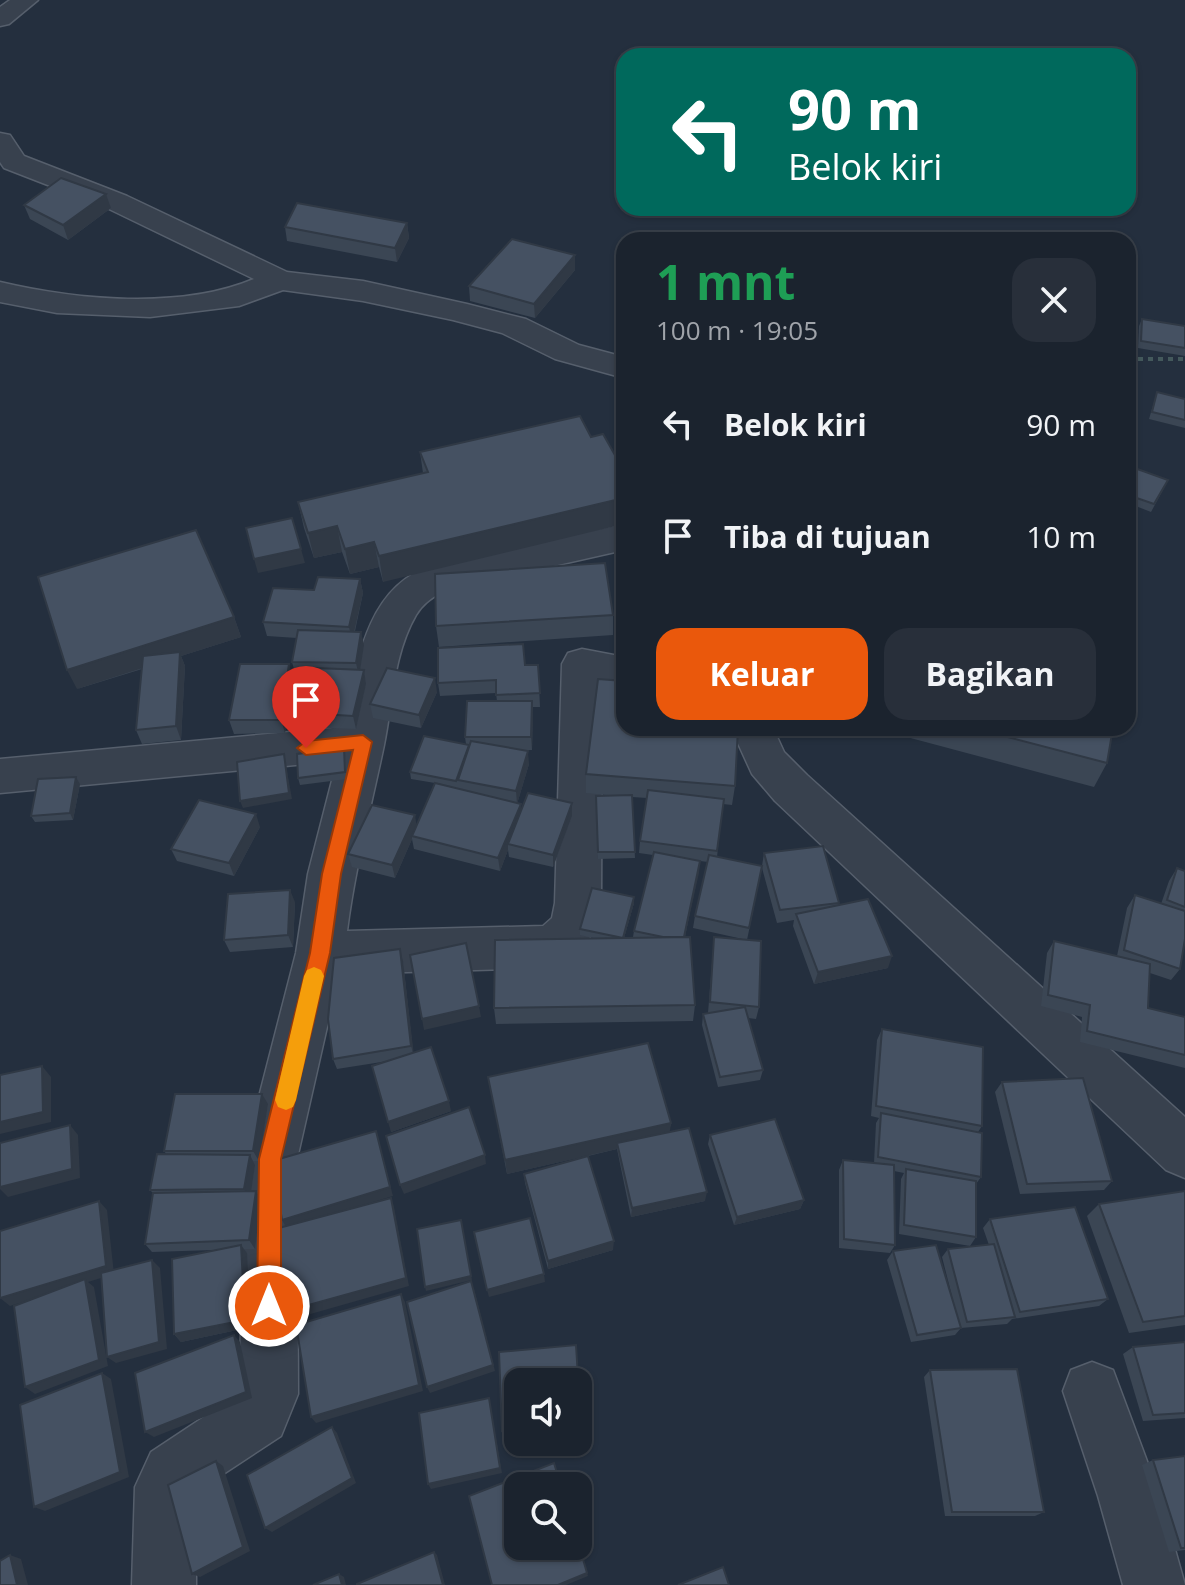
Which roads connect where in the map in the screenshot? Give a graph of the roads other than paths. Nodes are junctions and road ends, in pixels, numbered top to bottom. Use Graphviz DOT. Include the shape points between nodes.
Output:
graph roads {
  1 [pos="26,0"];
  2 [pos="0,19"];
  3 [pos="0,141"];
  4 [pos="280,280"];
  5 [pos="0,292"];
  6 [pos="616,366"];
  7 [pos="616,539"];
  8 [pos="616,670"];
  9 [pos="756,736"];
  10 [pos="363,742"];
  11 [pos="0,776"];
  12 [pos="320,953"];
  13 [pos="1185,1152"];
  14 [pos="1092,1391"];
  15 [pos="164,1585"];
  16 [pos="1155,1585"];
  1 -- 2 [label="street"];
  3 -- 4 [label="street" via="14,162 117,202"];
  4 -- 5 [label="street" via="240,295 158,306 41,303"];
  4 -- 6 [label="street" via="363,291 514,326 567,352"];
  7 -- 10 [label="street" via="432,580 408,595 378,656"];
  8 -- 12 [label="street" via="582,664 578,903 573,928 562,943"];
  9 -- 13 [label="street" via="767,762 791,788"];
  10 -- 11 [label="street"];
  10 -- 12 [label="street" via="331,874"];
  12 -- 15 [label="street" via="270,1159 269,1394 260,1415 172,1473 166,1487"];
  14 -- 16 [label="street"];
}
